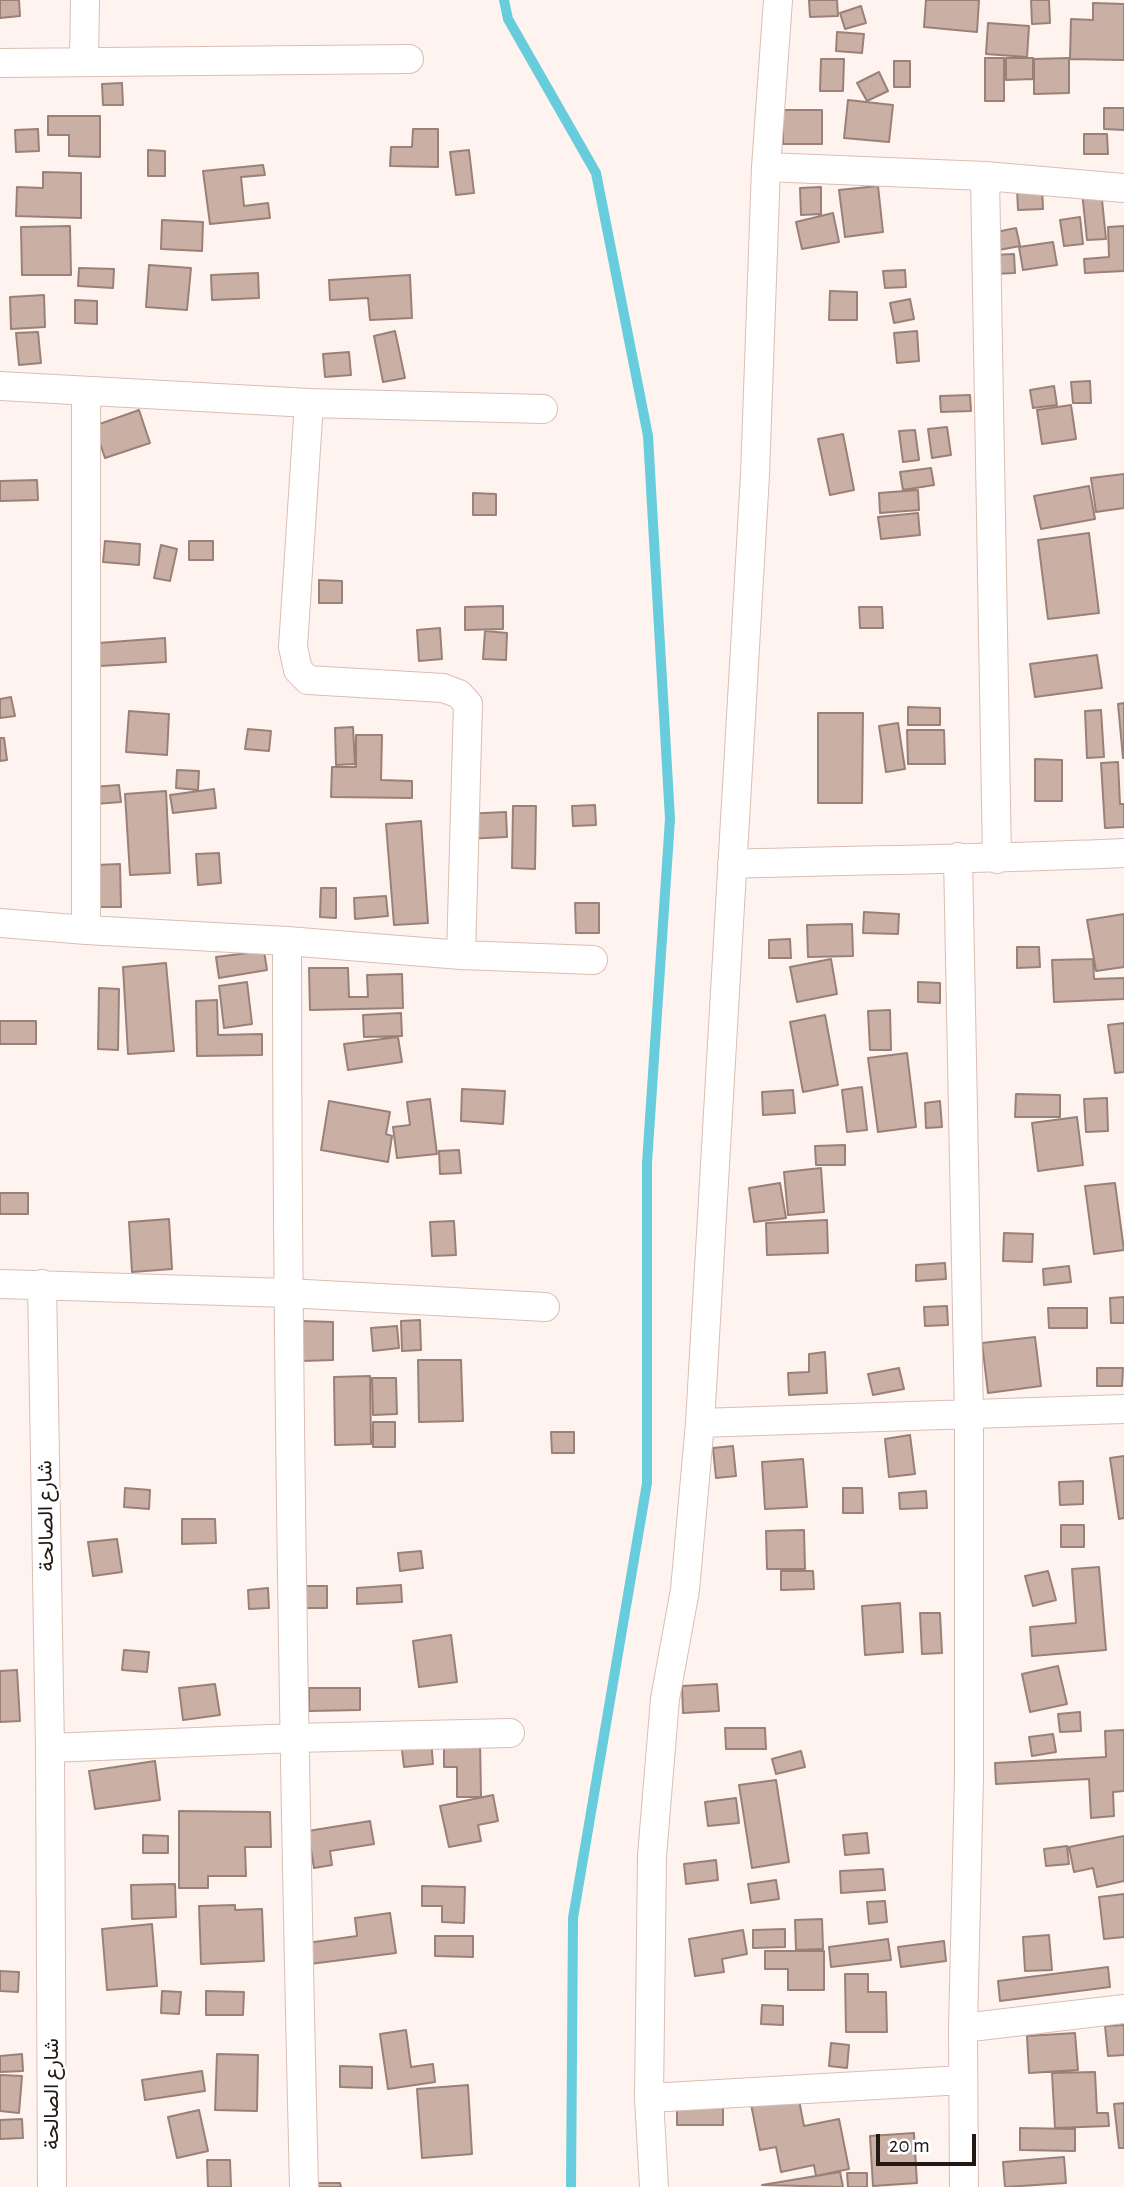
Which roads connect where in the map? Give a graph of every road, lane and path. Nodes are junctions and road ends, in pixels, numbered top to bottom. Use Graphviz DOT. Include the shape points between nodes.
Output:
graph roads {
  1 [pos="85,0"];
  2 [pos="778,0"];
  3 [pos="409,59"];
  4 [pos="84,62"];
  5 [pos="0,63"];
  6 [pos="766,167"];
  7 [pos="985,176"];
  8 [pos="1124,188"];
  9 [pos="0,386"];
  10 [pos="86,391"];
  11 [pos="309,403"];
  12 [pos="543,409"];
  13 [pos="1124,853"];
  14 [pos="958,857"];
  15 [pos="997,859"];
  16 [pos="732,864"];
  17 [pos="0,923"];
  18 [pos="86,930"];
  19 [pos="287,941"];
  20 [pos="461,955"];
  21 [pos="593,960"];
  22 [pos="0,1284"];
  23 [pos="42,1284"];
  24 [pos="287,1293"];
  25 [pos="545,1307"];
  26 [pos="1124,1409"];
  27 [pos="969,1415"];
  28 [pos="700,1423"];
  29 [pos="510,1733"];
  30 [pos="293,1738"];
  31 [pos="50,1748"];
  32 [pos="1124,2009"];
  33 [pos="963,2028"];
  34 [pos="964,2080"];
  35 [pos="649,2098"];
  36 [pos="52,2187"];
  37 [pos="304,2187"];
  38 [pos="654,2187"];
  39 [pos="964,2187"];
  1 -- 4 [label="street"];
  2 -- 6 [label="street"];
  3 -- 4 [label="street"];
  4 -- 5 [label="street"];
  6 -- 7 [label="street"];
  6 -- 16 [label="street" via="755,475"];
  7 -- 8 [label="street"];
  7 -- 15 [label="street"];
  9 -- 10 [label="street"];
  10 -- 11 [label="street"];
  10 -- 18 [label="street"];
  11 -- 12 [label="street"];
  11 -- 20 [label="street" via="293,647 298,670 308,680 443,688 468,704"];
  13 -- 15 [label="street"];
  14 -- 15 [label="street"];
  14 -- 16 [label="street"];
  14 -- 27 [label="street"];
  16 -- 28 [label="street"];
  17 -- 18 [label="street"];
  18 -- 19 [label="street"];
  19 -- 20 [label="street"];
  19 -- 24 [label="street"];
  20 -- 21 [label="street"];
  22 -- 23 [label="street"];
  23 -- 24 [label="street"];
  23 -- 31 [label="street, شارع الصالحة"];
  24 -- 25 [label="street"];
  24 -- 30 [label="street"];
  26 -- 27 [label="street"];
  27 -- 28 [label="street"];
  27 -- 33 [label="street" via="969,1777"];
  28 -- 35 [label="street" via="685,1590 665,1699 652,1856"];
  29 -- 30 [label="street"];
  30 -- 31 [label="street"];
  30 -- 37 [label="street"];
  31 -- 36 [label="street, شارع الصالحة"];
  32 -- 33 [label="street"];
  33 -- 34 [label="street"];
  34 -- 35 [label="street"];
  34 -- 39 [label="street"];
  35 -- 38 [label="street"];
}
